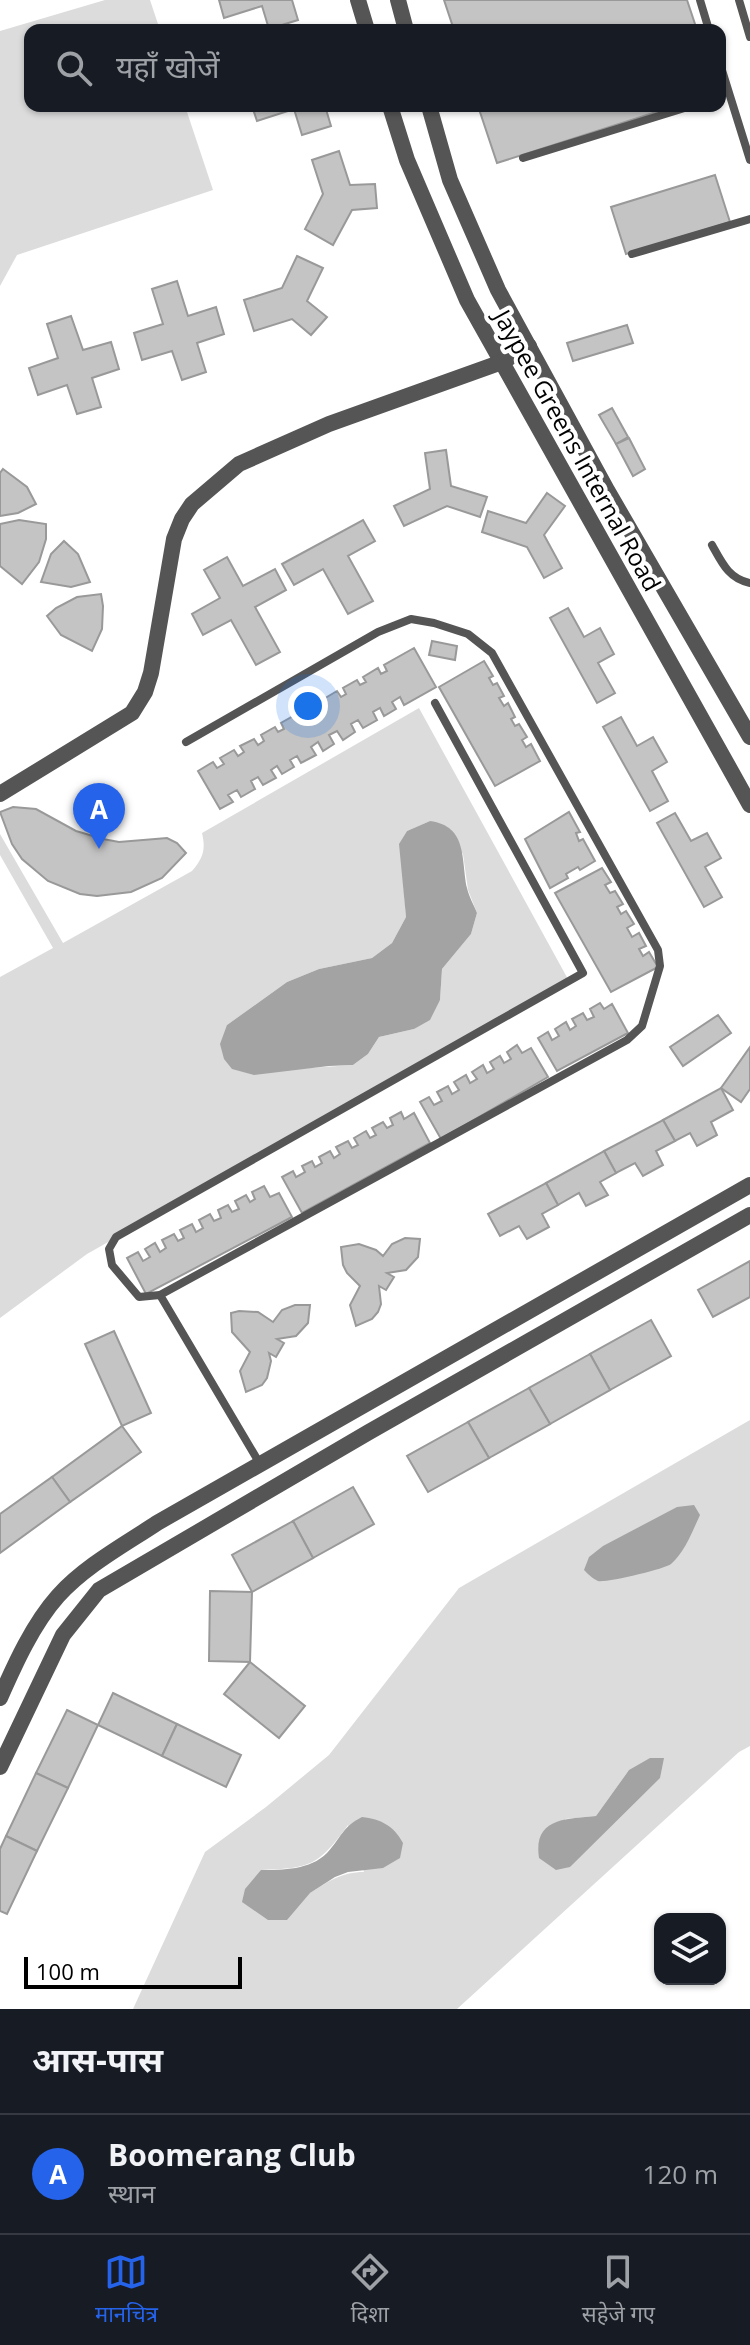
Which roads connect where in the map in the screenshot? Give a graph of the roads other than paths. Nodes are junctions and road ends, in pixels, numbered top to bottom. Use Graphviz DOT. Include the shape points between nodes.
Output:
graph roads {
  1 [pos="358,0"];
  2 [pos="398,0"];
  3 [pos="700,0"];
  4 [pos="739,0"];
  5 [pos="365,24"];
  6 [pos="404,24"];
  7 [pos="707,24"];
  8 [pos="750,37"];
  9 [pos="726,99"];
  10 [pos="392,112"];
  11 [pos="431,112"];
  12 [pos="672,112"];
  13 [pos="523,158"];
  14 [pos="750,160"];
  15 [pos="750,219"];
  16 [pos="632,254"];
  17 [pos="529,346"];
  18 [pos="502,362"];
  19 [pos="712,545"];
  20 [pos="750,583"];
  21 [pos="435,703"];
  22 [pos="750,737"];
  23 [pos="186,742"];
  24 [pos="0,794"];
  25 [pos="750,805"];
  26 [pos="750,1185"];
  27 [pos="750,1215"];
  28 [pos="160,1295"];
  29 [pos="260,1464"];
  30 [pos="221,1487"];
  31 [pos="234,1510"];
  32 [pos="0,1698"];
  33 [pos="0,1767"];
  1 -- 5 [label="street"];
  2 -- 6 [label="street"];
  3 -- 7 [label="lane"];
  4 -- 8 [label="lane"];
  9 -- 14 [label="lane"];
  10 -- 18 [label="street, Jaypee Greens Internal Road" via="467,300"];
  11 -- 17 [label="street, Jaypee Greens Internal Road" via="450,180"];
  12 -- 13 [label="lane"];
  15 -- 16 [label="lane"];
  17 -- 18 [label="street"];
  17 -- 22 [label="street, Jaypee Greens Internal Road"];
  18 -- 24 [label="street" via="329,424 239,464 212,485 192,504 174,539 151,673 132,713"];
  18 -- 25 [label="street, Jaypee Greens Internal Road"];
  19 -- 20 [label="lane" via="728,572"];
  21 -- 28 [label="lane" via="583,973 116,1237 109,1249 112,1265 139,1297"];
  23 -- 28 [label="lane" via="378,632 411,619 468,634 492,653 658,950 660,966 642,1026 627,1040"];
  26 -- 29 [label="street"];
  27 -- 31 [label="street"];
  28 -- 29 [label="lane"];
  29 -- 30 [label="street"];
  30 -- 31 [label="street"];
  30 -- 32 [label="street" via="157,1523 58,1596"];
  31 -- 33 [label="street" via="99,1590 63,1635"];
}
